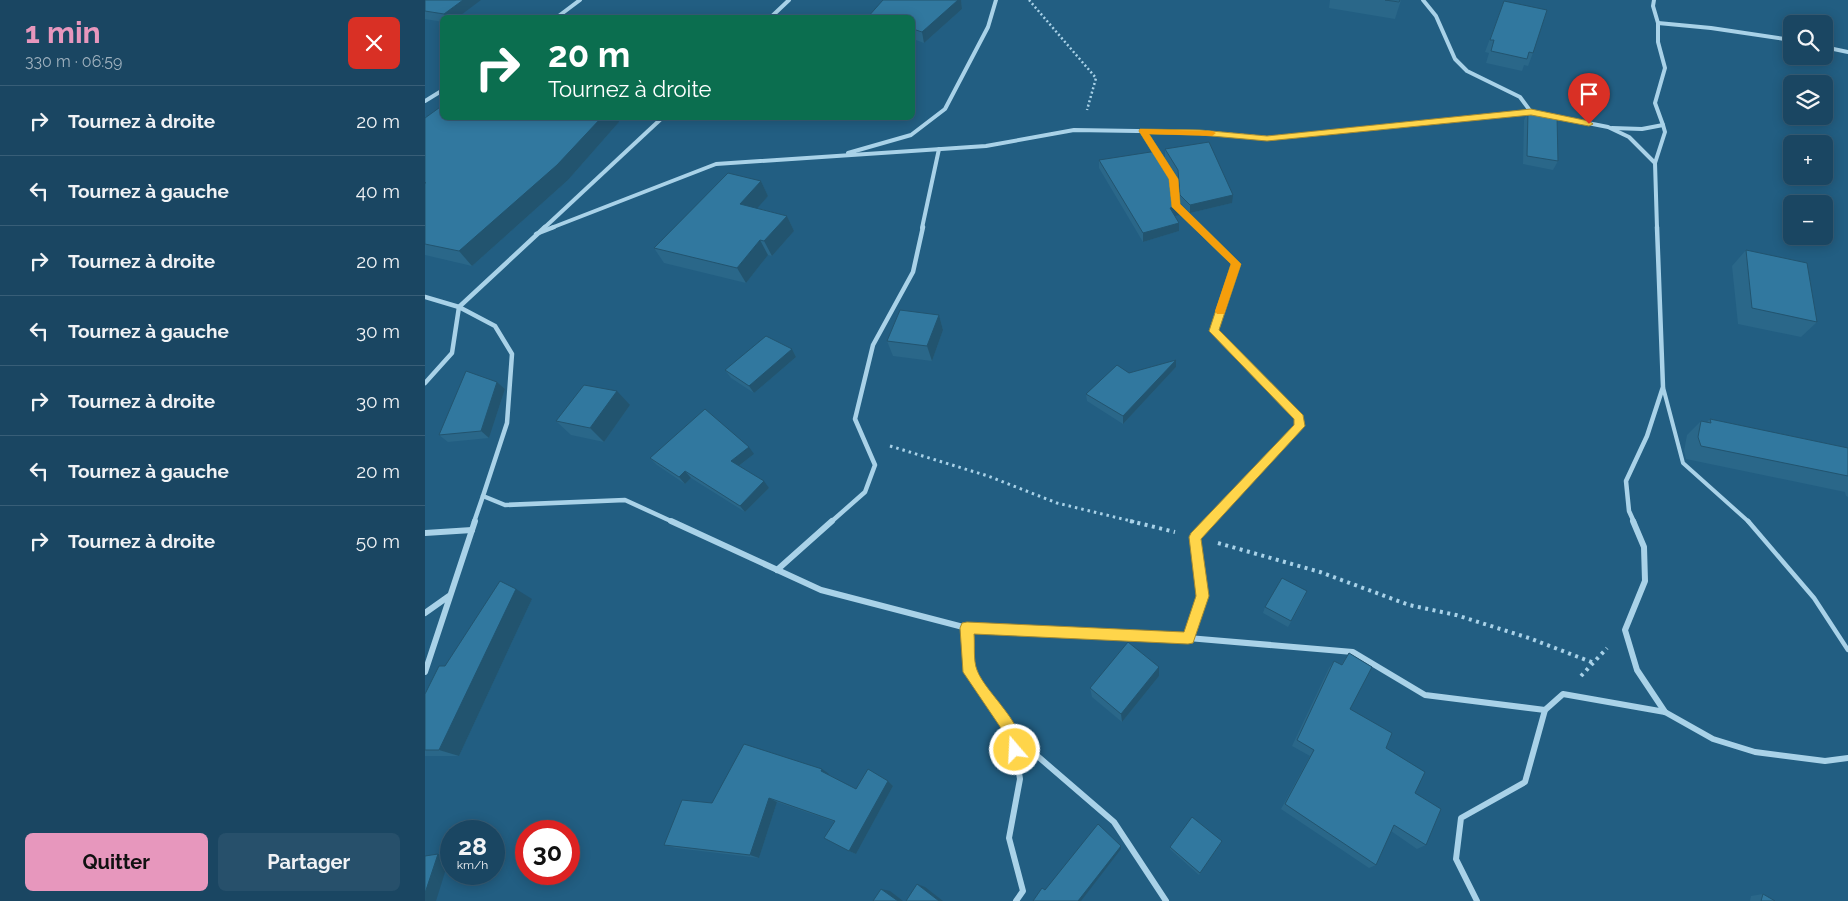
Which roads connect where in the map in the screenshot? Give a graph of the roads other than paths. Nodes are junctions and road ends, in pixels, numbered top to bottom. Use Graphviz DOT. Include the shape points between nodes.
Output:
graph roads {
  1 [pos="580,0"];
  2 [pos="789,0"];
  3 [pos="996,0"];
  4 [pos="1423,0"];
  5 [pos="1654,0"];
  6 [pos="560,15"];
  7 [pos="773,15"];
  8 [pos="1658,23"];
  9 [pos="1783,39"];
  10 [pos="1833,49"];
  11 [pos="1848,52"];
  12 [pos="440,92"];
  13 [pos="425,101"];
  14 [pos="1531,112"];
  15 [pos="661,120"];
  16 [pos="1663,125"];
  17 [pos="1608,127"];
  18 [pos="1143,131"];
  19 [pos="939,149"];
  20 [pos="838,156"];
  21 [pos="1655,163"];
  22 [pos="536,234"];
  23 [pos="425,297"];
  24 [pos="459,307"];
  25 [pos="425,383"];
  26 [pos="1663,387"];
  27 [pos="483,496"];
  28 [pos="472,530"];
  29 [pos="425,533"];
  30 [pos="777,570"];
  31 [pos="450,595"];
  32 [pos="425,613"];
  33 [pos="967,628"];
  34 [pos="1188,638"];
  35 [pos="1848,650"];
  36 [pos="425,672"];
  37 [pos="1545,710"];
  38 [pos="1665,712"];
  39 [pos="1013,735"];
  40 [pos="1848,758"];
  41 [pos="1016,901"];
  42 [pos="1166,901"];
  43 [pos="1477,901"];
  1 -- 6 [label="street"];
  2 -- 7 [label="street"];
  3 -- 20 [label="street" via="988,27 945,109 911,135"];
  4 -- 14 [label="street" via="1436,16 1455,59 1467,71 1520,97"];
  5 -- 8 [label="street"];
  8 -- 9 [label="street"];
  8 -- 16 [label="street" via="1658,42 1665,68 1655,103"];
  10 -- 11 [label="street"];
  12 -- 13 [label="street"];
  14 -- 17 [label="street"];
  14 -- 18 [label="street" via="1267,138"];
  15 -- 22 [label="street"];
  16 -- 17 [label="street"];
  16 -- 21 [label="street" via="1665,132"];
  17 -- 21 [label="street" via="1629,137"];
  18 -- 19 [label="street" via="1074,130 986,146"];
  18 -- 34 [label="street" via="1174,179 1176,205 1236,264 1214,331 1299,418 1299,426 1195,537 1203,596"];
  19 -- 20 [label="street"];
  19 -- 30 [label="street" via="913,272 873,345 855,419 875,466 865,492"];
  20 -- 22 [label="street" via="716,164"];
  21 -- 26 [label="street"];
  22 -- 24 [label="street"];
  23 -- 24 [label="street"];
  24 -- 25 [label="street" via="452,353"];
  24 -- 27 [label="street" via="495,326 512,354 507,423"];
  26 -- 35 [label="lane" via="1683,463 1746,520 1814,598"];
  26 -- 38 [label="street" via="1647,436 1626,481 1629,511 1644,547 1645,582 1625,630 1637,670"];
  27 -- 28 [label="street"];
  27 -- 30 [label="street" via="505,505 625,500"];
  28 -- 29 [label="street"];
  28 -- 31 [label="street"];
  30 -- 33 [label="street" via="821,590"];
  31 -- 32 [label="street"];
  31 -- 36 [label="street"];
  33 -- 34 [label="street"];
  33 -- 39 [label="street" via="970,672"];
  34 -- 37 [label="street" via="1353,652 1425,695"];
  37 -- 38 [label="street" via="1563,694"];
  37 -- 43 [label="street" via="1525,782 1461,818 1456,860"];
  38 -- 40 [label="street" via="1713,739 1755,752 1825,761"];
  39 -- 41 [label="street" via="1020,779 1009,838 1023,891"];
  39 -- 42 [label="street" via="1114,822"];
}
